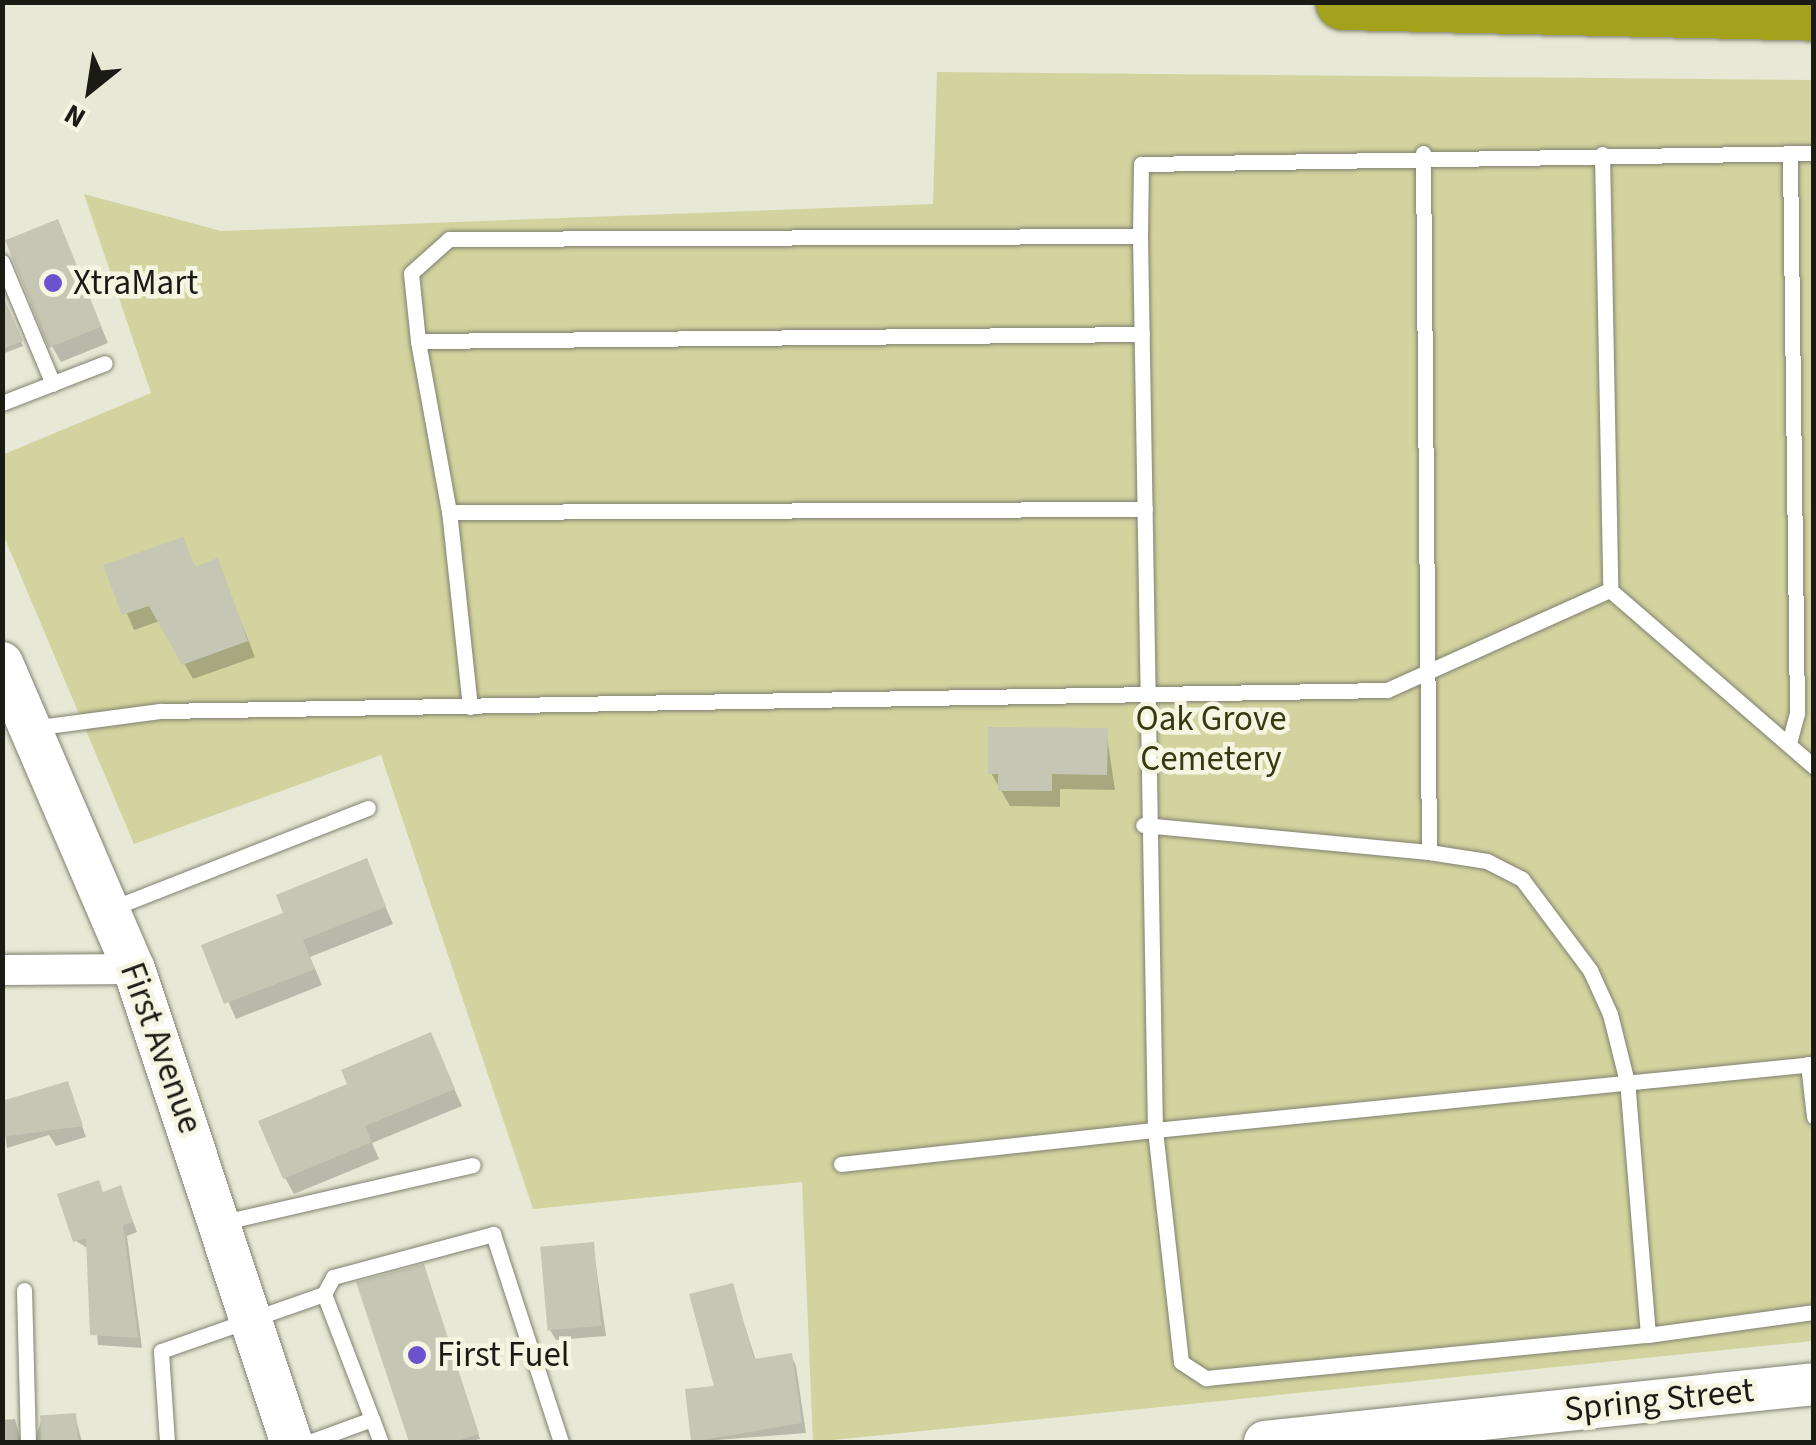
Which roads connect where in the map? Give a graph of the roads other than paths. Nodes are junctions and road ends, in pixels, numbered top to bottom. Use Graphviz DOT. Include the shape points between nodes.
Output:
graph roads {
  1 [pos="1344,2"];
  2 [pos="1814,13"];
  3 [pos="1423,154"];
  4 [pos="1602,154"];
  5 [pos="1790,154"];
  6 [pos="1814,154"];
  7 [pos="1140,236"];
  8 [pos="2,262"];
  9 [pos="1142,334"];
  10 [pos="418,342"];
  11 [pos="104,363"];
  12 [pos="52,384"];
  13 [pos="4,396"];
  14 [pos="1146,509"];
  15 [pos="450,512"];
  16 [pos="1610,590"];
  17 [pos="2,664"];
  18 [pos="1428,672"];
  19 [pos="1143,693"];
  20 [pos="470,707"];
  21 [pos="29,729"];
  22 [pos="1789,743"];
  23 [pos="1814,767"];
  24 [pos="368,808"];
  25 [pos="1143,825"];
  26 [pos="1429,852"];
  27 [pos="106,910"];
  28 [pos="134,969"];
  29 [pos="2,970"];
  30 [pos="1811,1064"];
  31 [pos="1628,1082"];
  32 [pos="1814,1117"];
  33 [pos="1155,1130"];
  34 [pos="841,1164"];
  35 [pos="473,1165"];
  36 [pos="224,1222"];
  37 [pos="24,1290"];
  38 [pos="324,1294"];
  39 [pos="1814,1312"];
  40 [pos="254,1316"];
  41 [pos="1648,1335"];
  42 [pos="1814,1384"];
  43 [pos="372,1419"];
  44 [pos="28,1442"];
  45 [pos="167,1442"];
  46 [pos="291,1442"];
  47 [pos="308,1442"];
  48 [pos="381,1442"];
  49 [pos="557,1442"];
  50 [pos="1266,1442"];
  1 -- 2 [label="highway"];
  3 -- 4 [label="lane"];
  3 -- 7 [label="lane" via="1142,164"];
  3 -- 18 [label="lane"];
  4 -- 5 [label="lane"];
  4 -- 16 [label="lane"];
  5 -- 6 [label="lane"];
  5 -- 22 [label="lane" via="1796,713"];
  7 -- 9 [label="lane"];
  7 -- 10 [label="lane" via="449,240 411,272"];
  8 -- 12 [label="lane"];
  9 -- 10 [label="lane"];
  9 -- 14 [label="lane"];
  10 -- 15 [label="lane"];
  11 -- 12 [label="lane"];
  12 -- 13 [label="lane"];
  14 -- 15 [label="lane"];
  14 -- 19 [label="lane"];
  15 -- 20 [label="lane"];
  16 -- 18 [label="lane"];
  16 -- 22 [label="lane"];
  17 -- 21 [label="main road, First Avenue"];
  18 -- 19 [label="lane" via="1386,690"];
  18 -- 26 [label="lane"];
  19 -- 20 [label="lane"];
  19 -- 25 [label="lane"];
  20 -- 21 [label="lane" via="160,711"];
  21 -- 27 [label="main road, First Avenue"];
  22 -- 23 [label="lane"];
  24 -- 27 [label="lane"];
  25 -- 26 [label="lane"];
  25 -- 33 [label="lane"];
  26 -- 31 [label="lane" via="1487,861 1522,880 1550,911 1610,1014"];
  27 -- 28 [label="main road, First Avenue"];
  28 -- 29 [label="street"];
  28 -- 36 [label="main road, First Avenue"];
  30 -- 31 [label="lane"];
  30 -- 32 [label="lane"];
  31 -- 33 [label="lane"];
  31 -- 41 [label="lane"];
  33 -- 34 [label="lane"];
  33 -- 41 [label="lane" via="1180,1362 1189,1372 1206,1378"];
  35 -- 36 [label="lane"];
  36 -- 40 [label="main road, First Avenue"];
  37 -- 44 [label="lane"];
  38 -- 40 [label="lane"];
  38 -- 43 [label="lane"];
  38 -- 49 [label="lane" via="333,1277 493,1234"];
  39 -- 41 [label="lane"];
  40 -- 45 [label="lane" via="161,1351"];
  40 -- 46 [label="main road, First Avenue"];
  42 -- 50 [label="main road, Spring Street"];
  43 -- 47 [label="lane"];
  43 -- 48 [label="lane"];
}
